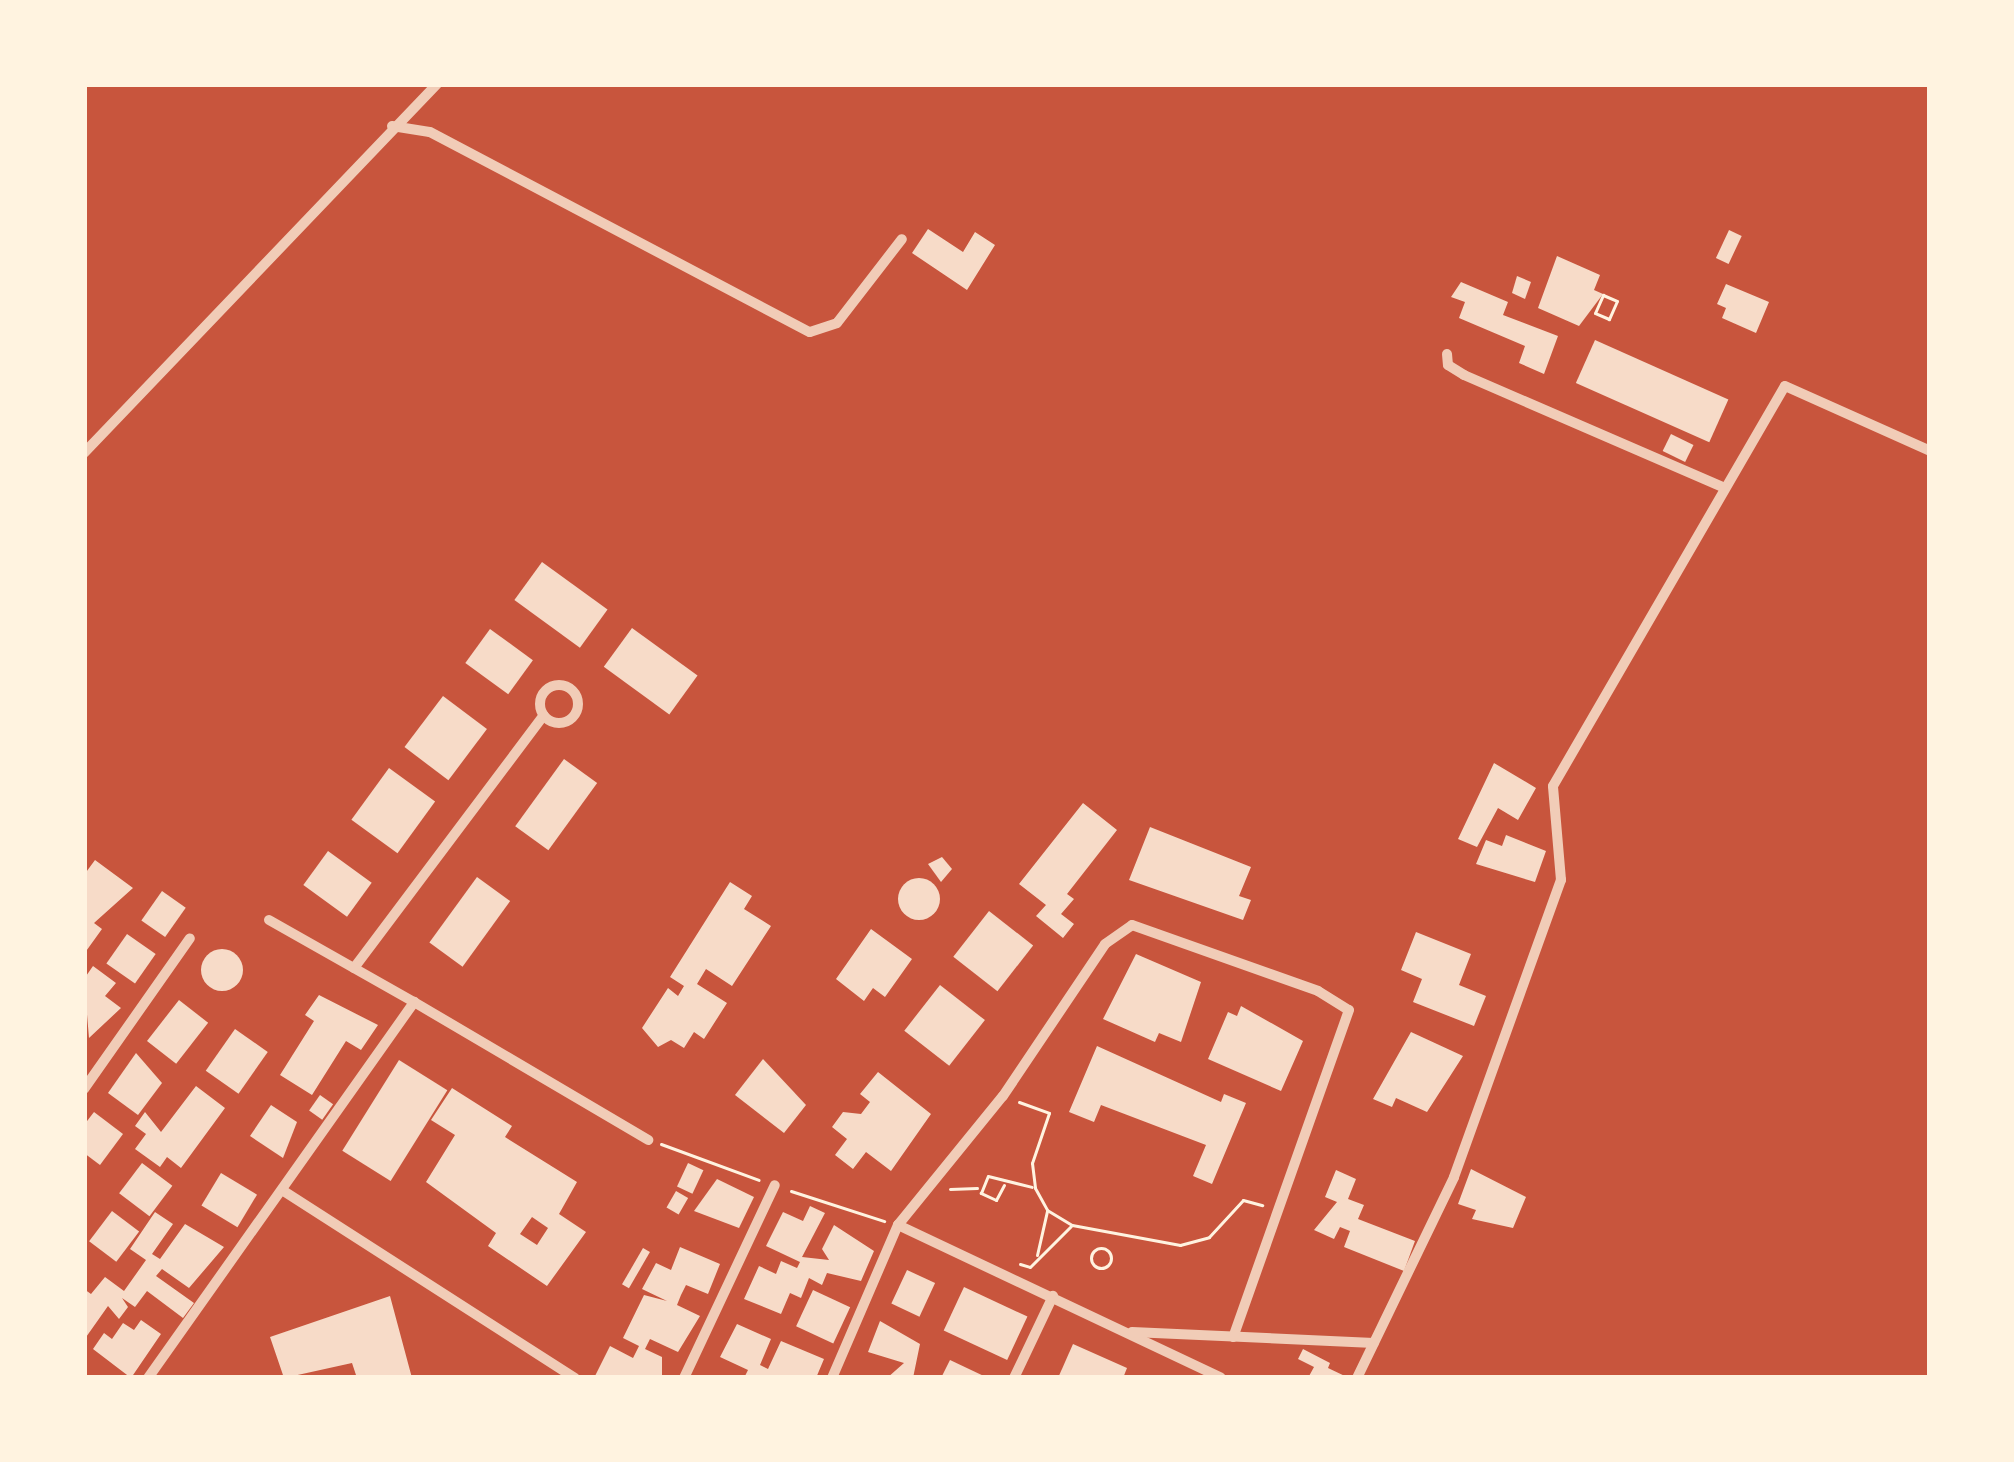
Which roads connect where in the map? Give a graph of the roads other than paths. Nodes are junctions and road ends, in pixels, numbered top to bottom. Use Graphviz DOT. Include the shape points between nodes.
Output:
graph roads {
  1 [pos="437,84"];
  2 [pos="392,126"];
  3 [pos="902,239"];
  4 [pos="1447,354"];
  5 [pos="1930,451"];
  6 [pos="84,453"];
  7 [pos="1725,488"];
  8 [pos="544,715"];
  9 [pos="269,920"];
  10 [pos="190,938"];
  11 [pos="355,968"];
  12 [pos="414,1002"];
  13 [pos="84,1089"];
  14 [pos="648,1140"];
  15 [pos="775,1186"];
  16 [pos="282,1190"];
  17 [pos="898,1225"];
  18 [pos="1053,1296"];
  19 [pos="1127,1331"];
  20 [pos="1233,1336"];
  21 [pos="1374,1343"];
  22 [pos="148,1378"];
  23 [pos="574,1378"];
  24 [pos="684,1378"];
  25 [pos="832,1378"];
  26 [pos="1014,1378"];
  27 [pos="1220,1378"];
  28 [pos="1358,1378"];
  1 -- 2 [label="street"];
  2 -- 3 [label="street" via="430,132 810,332 837,322"];
  2 -- 6 [label="street"];
  4 -- 7 [label="street" via="1448,365 1464,375"];
  5 -- 7 [label="street" via="1786,386"];
  7 -- 21 [label="street" via="1553,786 1561,880 1454,1177"];
  8 -- 11 [label="street"];
  9 -- 11 [label="street"];
  10 -- 13 [label="street"];
  11 -- 12 [label="street"];
  12 -- 14 [label="street"];
  12 -- 16 [label="street"];
  15 -- 24 [label="street"];
  16 -- 22 [label="street"];
  16 -- 23 [label="street"];
  17 -- 18 [label="street"];
  17 -- 20 [label="street" via="1003,1096 1121,927 1145,926 1349,1010"];
  17 -- 25 [label="street"];
  18 -- 19 [label="street"];
  18 -- 26 [label="street"];
  19 -- 20 [label="street"];
  19 -- 27 [label="street"];
  20 -- 21 [label="street"];
  21 -- 28 [label="street"];
}
